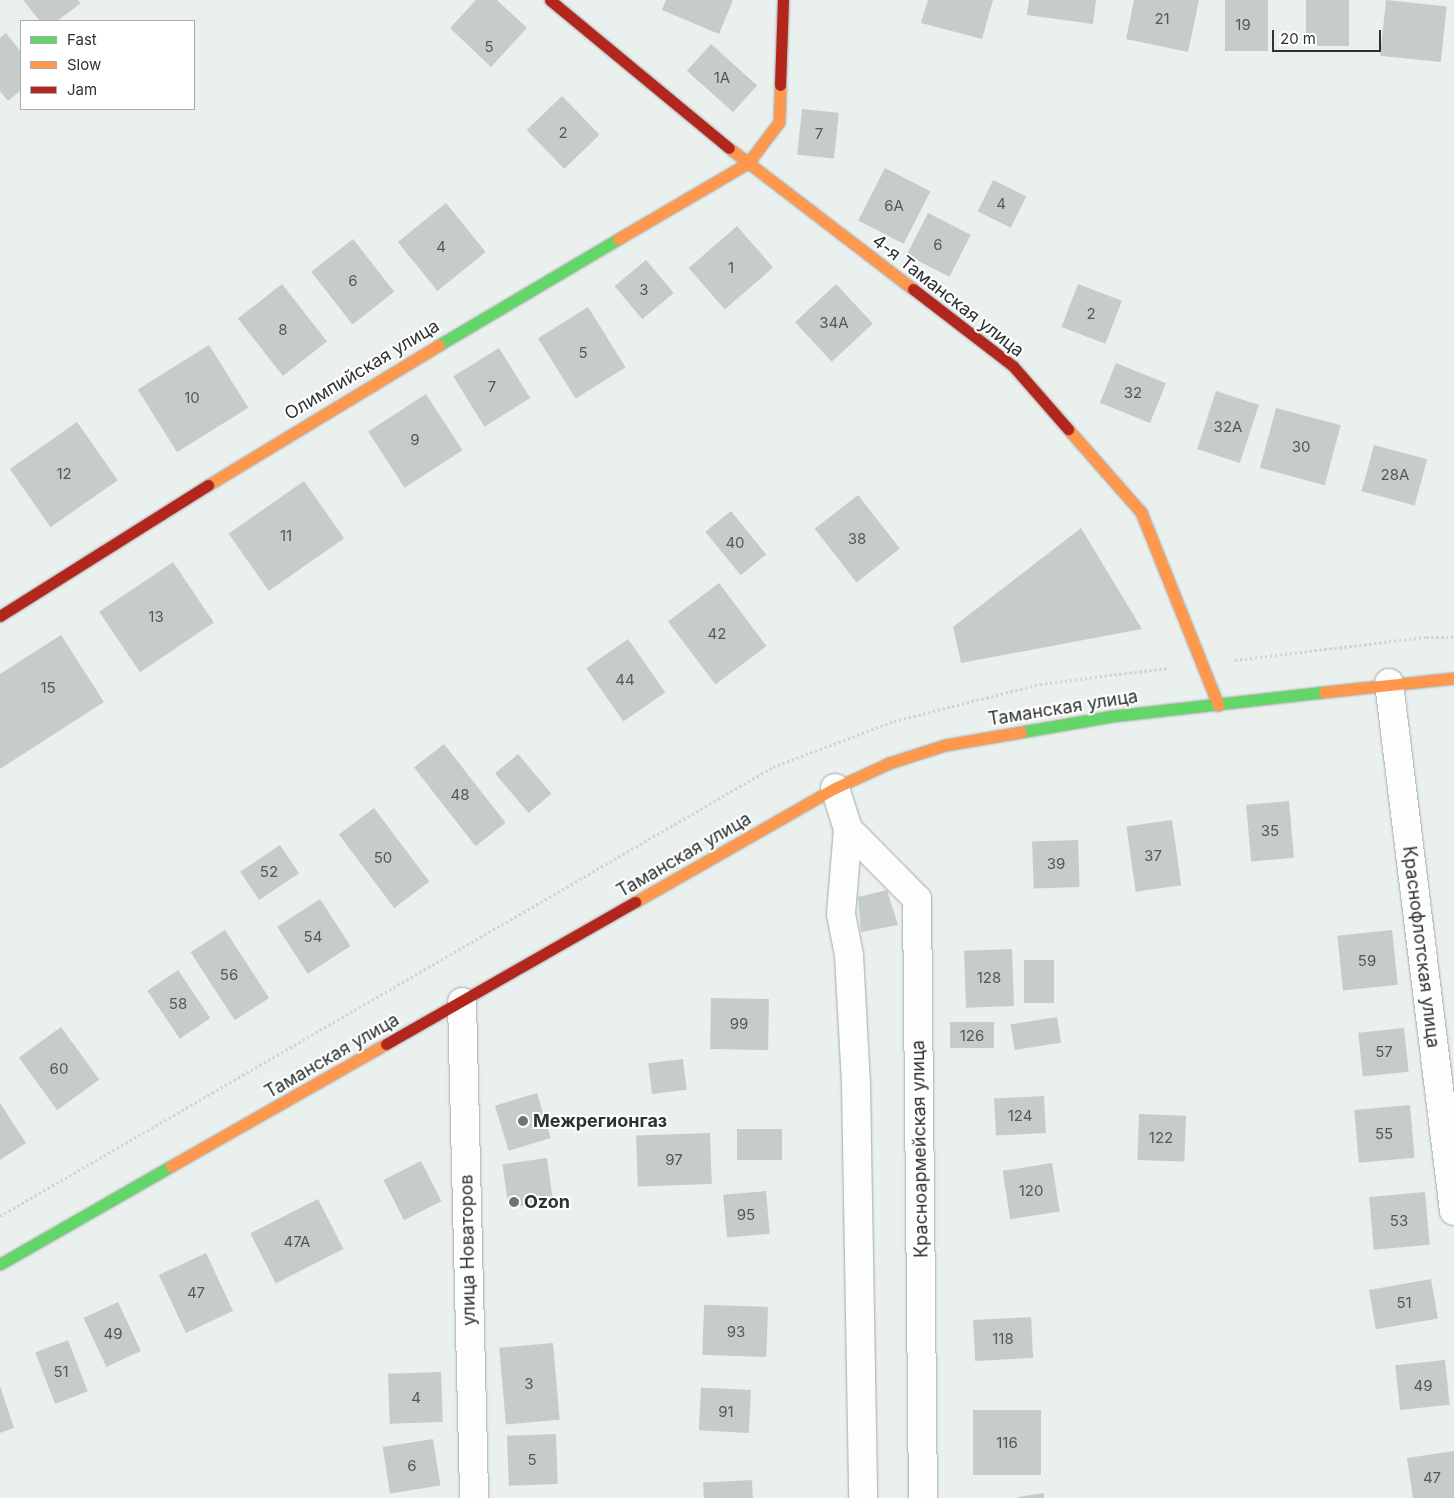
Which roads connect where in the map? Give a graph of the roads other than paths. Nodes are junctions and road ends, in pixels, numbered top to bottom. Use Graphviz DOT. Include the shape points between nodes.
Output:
graph roads {
  1 [pos="550,0"];
  2 [pos="783,0"];
  3 [pos="748,164"];
  4 [pos="0,616"];
  5 [pos="1454,678"];
  6 [pos="1389,684"];
  7 [pos="1218,706"];
  8 [pos="835,788"];
  9 [pos="848,829"];
  10 [pos="462,1002"];
  11 [pos="1454,1211"];
  12 [pos="0,1264"];
  13 [pos="474,1498"];
  14 [pos="863,1498"];
  15 [pos="923,1498"];
  1 -- 3 [label="street, 4-я Таманская улица"];
  2 -- 3 [label="street" via="779,122"];
  3 -- 4 [label="street, Олимпийская улица" via="321,414"];
  3 -- 7 [label="street, 4-я Таманская улица" via="1013,366 1141,512"];
  5 -- 6 [label="street, Таманская улица"];
  6 -- 7 [label="street, Таманская улица"];
  6 -- 11 [label="street, Краснофлотская улица"];
  7 -- 8 [label="street, Таманская улица" via="1113,716 945,744 889,763"];
  8 -- 9 [label="street, Красноармейская улица"];
  8 -- 10 [label="street, Таманская улица"];
  9 -- 14 [label="street, Красноармейская улица" via="841,914 849,955 856,1085"];
  9 -- 15 [label="street, Красноармейская улица" via="917,899"];
  10 -- 12 [label="street, Таманская улица"];
  10 -- 13 [label="street, улица Новаторов"];
}
